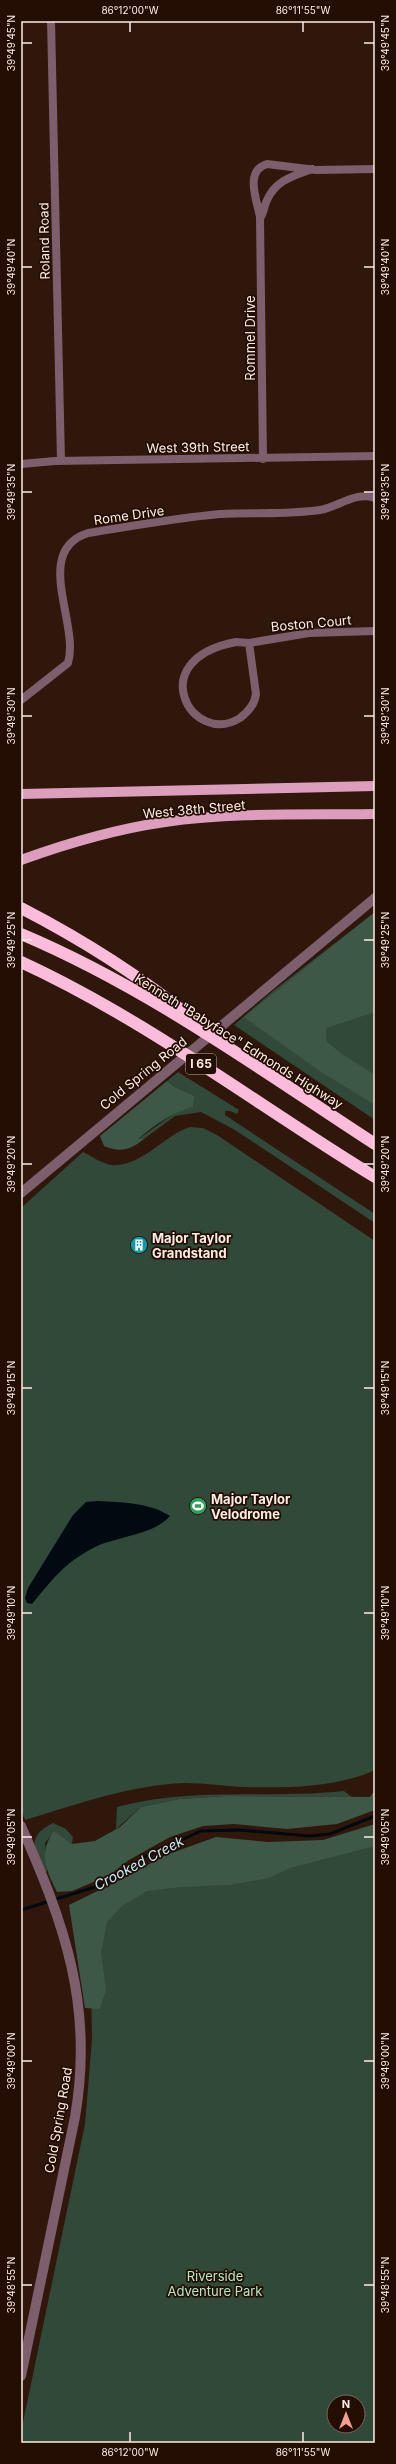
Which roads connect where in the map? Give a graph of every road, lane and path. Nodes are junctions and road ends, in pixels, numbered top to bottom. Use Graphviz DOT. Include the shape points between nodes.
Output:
graph roads {
  1 [pos="51,21"];
  2 [pos="312,169"];
  3 [pos="375,169"];
  4 [pos="260,218"];
  5 [pos="375,456"];
  6 [pos="263,459"];
  7 [pos="61,461"];
  8 [pos="21,464"];
  9 [pos="375,498"];
  10 [pos="375,631"];
  11 [pos="249,642"];
  12 [pos="21,700"];
  13 [pos="375,786"];
  14 [pos="21,794"];
  15 [pos="375,814"];
  16 [pos="21,860"];
  17 [pos="375,898"];
  18 [pos="21,908"];
  19 [pos="21,934"];
  20 [pos="21,962"];
  21 [pos="230,1049"];
  22 [pos="375,1144"];
  23 [pos="375,1177"];
  24 [pos="21,1193"];
  25 [pos="21,1826"];
  26 [pos="21,2376"];
  1 -- 7 [label="street, Roland Road"];
  2 -- 3 [label="street"];
  2 -- 4 [label="street, Rommel Drive" via="285,179 269,196"];
  2 -- 4 [label="street, Rommel Drive" via="267,164 261,166 254,176"];
  4 -- 6 [label="street, Rommel Drive"];
  5 -- 6 [label="street, West 39th Street"];
  6 -- 7 [label="street, West 39th Street"];
  7 -- 8 [label="street, West 39th Street"];
  9 -- 12 [label="street, Rome Drive" via="359,497 323,509 300,513 221,514 172,520 88,533 75,538 66,549 60,566 71,642 68,664"];
  10 -- 11 [label="street, Boston Court" via="309,633"];
  11 -- 11 [label="street, Boston Court" via="236,642 214,648 202,654 185,670 182,684 190,710 209,722 227,723 236,720 250,709 256,694"];
  13 -- 14 [label="main road, West 38th Street"];
  15 -- 16 [label="main road, West 38th Street" via="220,817 166,822 104,834"];
  17 -- 24 [label="street, Cold Spring Road"];
  18 -- 21 [label="highway" via="75,937 150,984"];
  19 -- 21 [label="highway, Kenneth \"Babyface\" Edmonds Highway / I 65" via="120,983"];
  20 -- 23 [label="highway, I 65" via="81,991 136,1022"];
  21 -- 22 [label="highway, Kenneth \"Babyface\" Edmonds Highway / I 65"];
  25 -- 26 [label="street, Cold Spring Road" via="62,1930 78,1996 82,2044 80,2081"];
}
